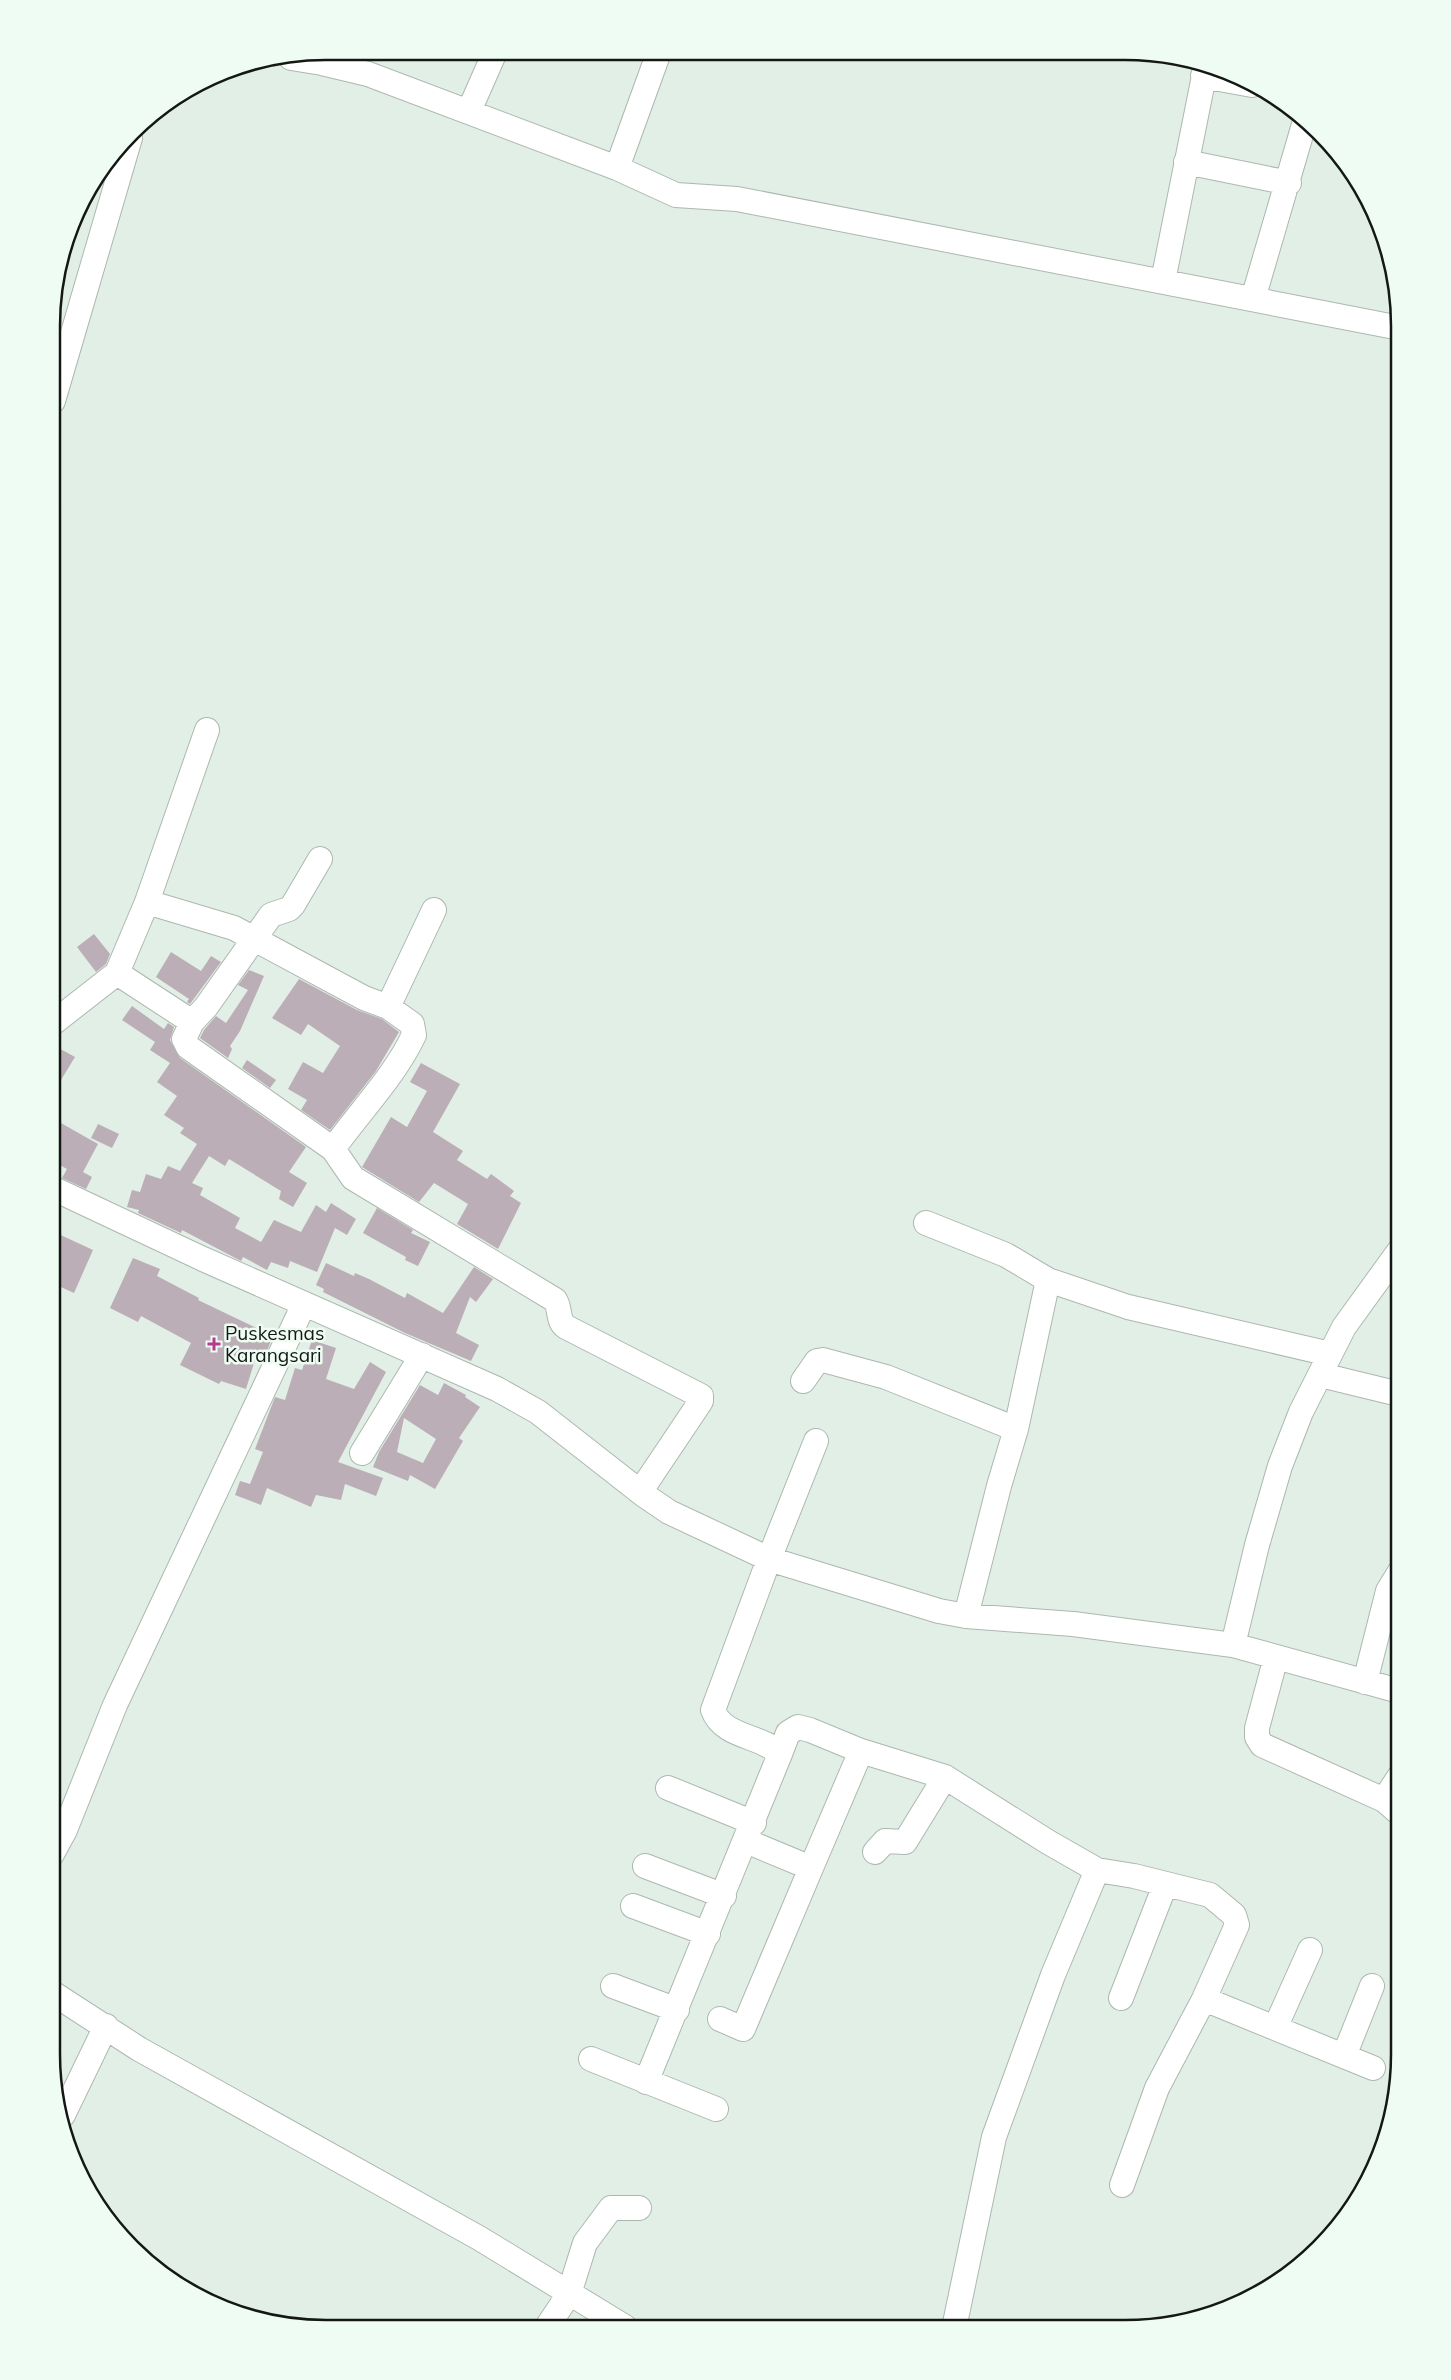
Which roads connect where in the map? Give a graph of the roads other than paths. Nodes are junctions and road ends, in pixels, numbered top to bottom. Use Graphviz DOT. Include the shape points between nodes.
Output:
graph roads {
  1 [pos="491,60"];
  2 [pos="656,60"];
  3 [pos="309,61"];
  4 [pos="1204,72"];
  5 [pos="469,111"];
  6 [pos="1303,129"];
  7 [pos="126,151"];
  8 [pos="1186,162"];
  9 [pos="616,168"];
  10 [pos="1289,183"];
  11 [pos="1163,281"];
  12 [pos="1254,299"];
  13 [pos="1391,326"];
  14 [pos="60,377"];
  15 [pos="207,730"];
  16 [pos="320,859"];
  17 [pos="146,902"];
  18 [pos="434,910"];
  19 [pos="255,938"];
  20 [pos="117,973"];
  21 [pos="388,1007"];
  22 [pos="70,1009"];
  23 [pos="192,1022"];
  24 [pos="333,1149"];
  25 [pos="60,1192"];
  26 [pos="926,1223"];
  27 [pos="1391,1262"];
  28 [pos="1048,1280"];
  29 [pos="304,1304"];
  30 [pos="422,1355"];
  31 [pos="1325,1364"];
  32 [pos="803,1381"];
  33 [pos="1391,1391"];
  34 [pos="1016,1429"];
  35 [pos="816,1441"];
  36 [pos="362,1452"];
  37 [pos="640,1492"];
  38 [pos="769,1559"];
  39 [pos="1391,1586"];
  40 [pos="966,1616"];
  41 [pos="1233,1645"];
  42 [pos="1276,1657"];
  43 [pos="1365,1682"];
  44 [pos="1391,1689"];
  45 [pos="861,1751"];
  46 [pos="780,1754"];
  47 [pos="945,1777"];
  48 [pos="668,1788"];
  49 [pos="1391,1806"];
  50 [pos="750,1832"];
  51 [pos="60,1839"];
  52 [pos="875,1852"];
  53 [pos="645,1866"];
  54 [pos="811,1868"];
  55 [pos="1096,1870"];
  56 [pos="1165,1885"];
  57 [pos="724,1896"];
  58 [pos="633,1906"];
  59 [pos="708,1934"];
  60 [pos="1310,1950"];
  61 [pos="614,1986"];
  62 [pos="1372,1986"];
  63 [pos="60,1998"];
  64 [pos="1121,1998"];
  65 [pos="1204,1998"];
  66 [pos="677,2010"];
  67 [pos="720,2019"];
  68 [pos="106,2026"];
  69 [pos="1275,2028"];
  70 [pos="1344,2056"];
  71 [pos="591,2059"];
  72 [pos="1373,2068"];
  73 [pos="646,2082"];
  74 [pos="716,2110"];
  75 [pos="66,2111"];
  76 [pos="1122,2185"];
  77 [pos="639,2208"];
  78 [pos="569,2294"];
  79 [pos="552,2320"];
  80 [pos="613,2320"];
  81 [pos="956,2320"];
  1 -- 5 [label="street"];
  2 -- 9 [label="street"];
  3 -- 5 [label="street" via="368,74"];
  4 -- 8 [label="street"];
  5 -- 9 [label="street"];
  6 -- 10 [label="street"];
  7 -- 14 [label="street"];
  8 -- 10 [label="street"];
  8 -- 11 [label="street"];
  9 -- 11 [label="street" via="676,195 737,199"];
  10 -- 12 [label="street"];
  11 -- 12 [label="street"];
  12 -- 13 [label="street"];
  15 -- 17 [label="street"];
  16 -- 19 [label="street" via="293,906 271,915"];
  17 -- 19 [label="street" via="211,920"];
  17 -- 20 [label="street"];
  18 -- 21 [label="street"];
  19 -- 21 [label="street" via="364,998"];
  19 -- 23 [label="street"];
  20 -- 22 [label="street"];
  20 -- 23 [label="street"];
  21 -- 24 [label="street" via="412,1024 414,1035 383,1085"];
  23 -- 24 [label="street" via="184,1038 188,1047"];
  24 -- 37 [label="street" via="352,1178 555,1300 566,1327 701,1396 701,1401"];
  25 -- 29 [label="street"];
  26 -- 28 [label="street" via="1006,1255"];
  27 -- 31 [label="street" via="1344,1326"];
  28 -- 31 [label="street" via="1128,1307"];
  28 -- 34 [label="street"];
  29 -- 30 [label="street"];
  29 -- 51 [label="street" via="115,1705"];
  30 -- 36 [label="street"];
  30 -- 37 [label="street" via="538,1412"];
  31 -- 33 [label="street"];
  31 -- 41 [label="street" via="1301,1412 1280,1466"];
  32 -- 34 [label="street" via="817,1361 823,1360 886,1377"];
  34 -- 40 [label="street"];
  35 -- 38 [label="street"];
  37 -- 38 [label="street" via="669,1512"];
  38 -- 40 [label="street" via="939,1611"];
  38 -- 46 [label="street" via="714,1710 723,1726"];
  39 -- 43 [label="street"];
  40 -- 41 [label="street" via="1074,1624"];
  41 -- 42 [label="street"];
  42 -- 43 [label="street"];
  42 -- 49 [label="street" via="1257,1728 1257,1737 1262,1745"];
  43 -- 44 [label="street"];
  45 -- 46 [label="street" via="798,1727 788,1733"];
  45 -- 47 [label="street"];
  45 -- 54 [label="street"];
  46 -- 50 [label="street"];
  47 -- 52 [label="street" via="905,1842 885,1841"];
  47 -- 55 [label="street"];
  48 -- 50 [label="street"];
  50 -- 54 [label="street"];
  50 -- 57 [label="street"];
  53 -- 57 [label="street"];
  54 -- 67 [label="street" via="742,2029"];
  55 -- 56 [label="street"];
  55 -- 81 [label="street" via="1053,1975 994,2137"];
  56 -- 64 [label="street"];
  56 -- 65 [label="street" via="1210,1895 1234,1915 1238,1925"];
  57 -- 59 [label="street"];
  58 -- 59 [label="street"];
  59 -- 66 [label="street"];
  60 -- 69 [label="street"];
  61 -- 66 [label="street"];
  62 -- 70 [label="street"];
  63 -- 68 [label="street"];
  65 -- 69 [label="street"];
  65 -- 76 [label="street" via="1157,2088"];
  66 -- 73 [label="street"];
  68 -- 75 [label="street"];
  68 -- 78 [label="street" via="148,2054 479,2238"];
  69 -- 70 [label="street"];
  70 -- 72 [label="street"];
  71 -- 73 [label="street"];
  73 -- 74 [label="street"];
  77 -- 78 [label="street" via="611,2208 585,2243"];
  78 -- 79 [label="street"];
  78 -- 80 [label="street"];
}
